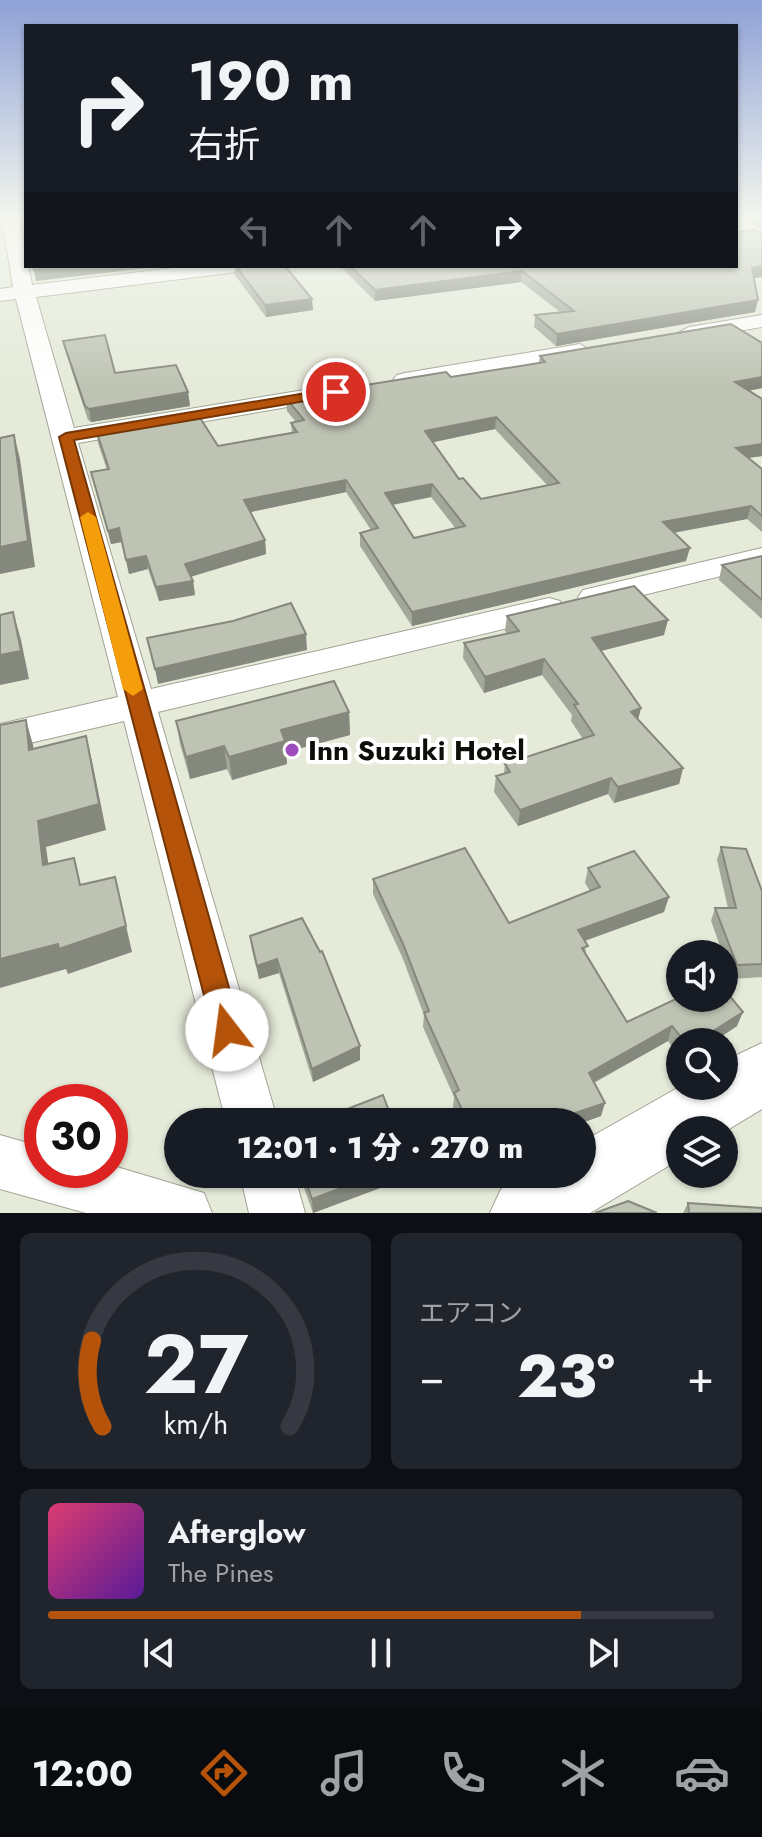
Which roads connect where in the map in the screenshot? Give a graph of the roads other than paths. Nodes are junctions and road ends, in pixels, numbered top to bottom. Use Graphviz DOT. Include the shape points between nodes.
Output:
graph roads {
  1 [pos="21,275"];
  2 [pos="167,275"];
  3 [pos="26,292"];
  4 [pos="0,295"];
  5 [pos="762,321"];
  6 [pos="669,336"];
  7 [pos="606,347"];
  8 [pos="375,385"];
  9 [pos="344,391"];
  10 [pos="66,437"];
  11 [pos="762,557"];
  12 [pos="138,705"];
  13 [pos="0,737"];
  14 [pos="762,1074"];
  15 [pos="248,1108"];
  16 [pos="0,1162"];
  17 [pos="271,1188"];
  18 [pos="184,1213"];
  19 [pos="277,1213"];
  20 [pos="525,1213"];
  1 -- 3 [label="street"];
  2 -- 3 [label="street"];
  3 -- 4 [label="street"];
  3 -- 10 [label="street"];
  5 -- 6 [label="street"];
  7 -- 8 [label="street"];
  9 -- 10 [label="street"];
  10 -- 12 [label="street"];
  11 -- 12 [label="street"];
  12 -- 13 [label="street"];
  12 -- 15 [label="street"];
  14 -- 20 [label="street"];
  16 -- 18 [label="street"];
  17 -- 19 [label="street"];
}
